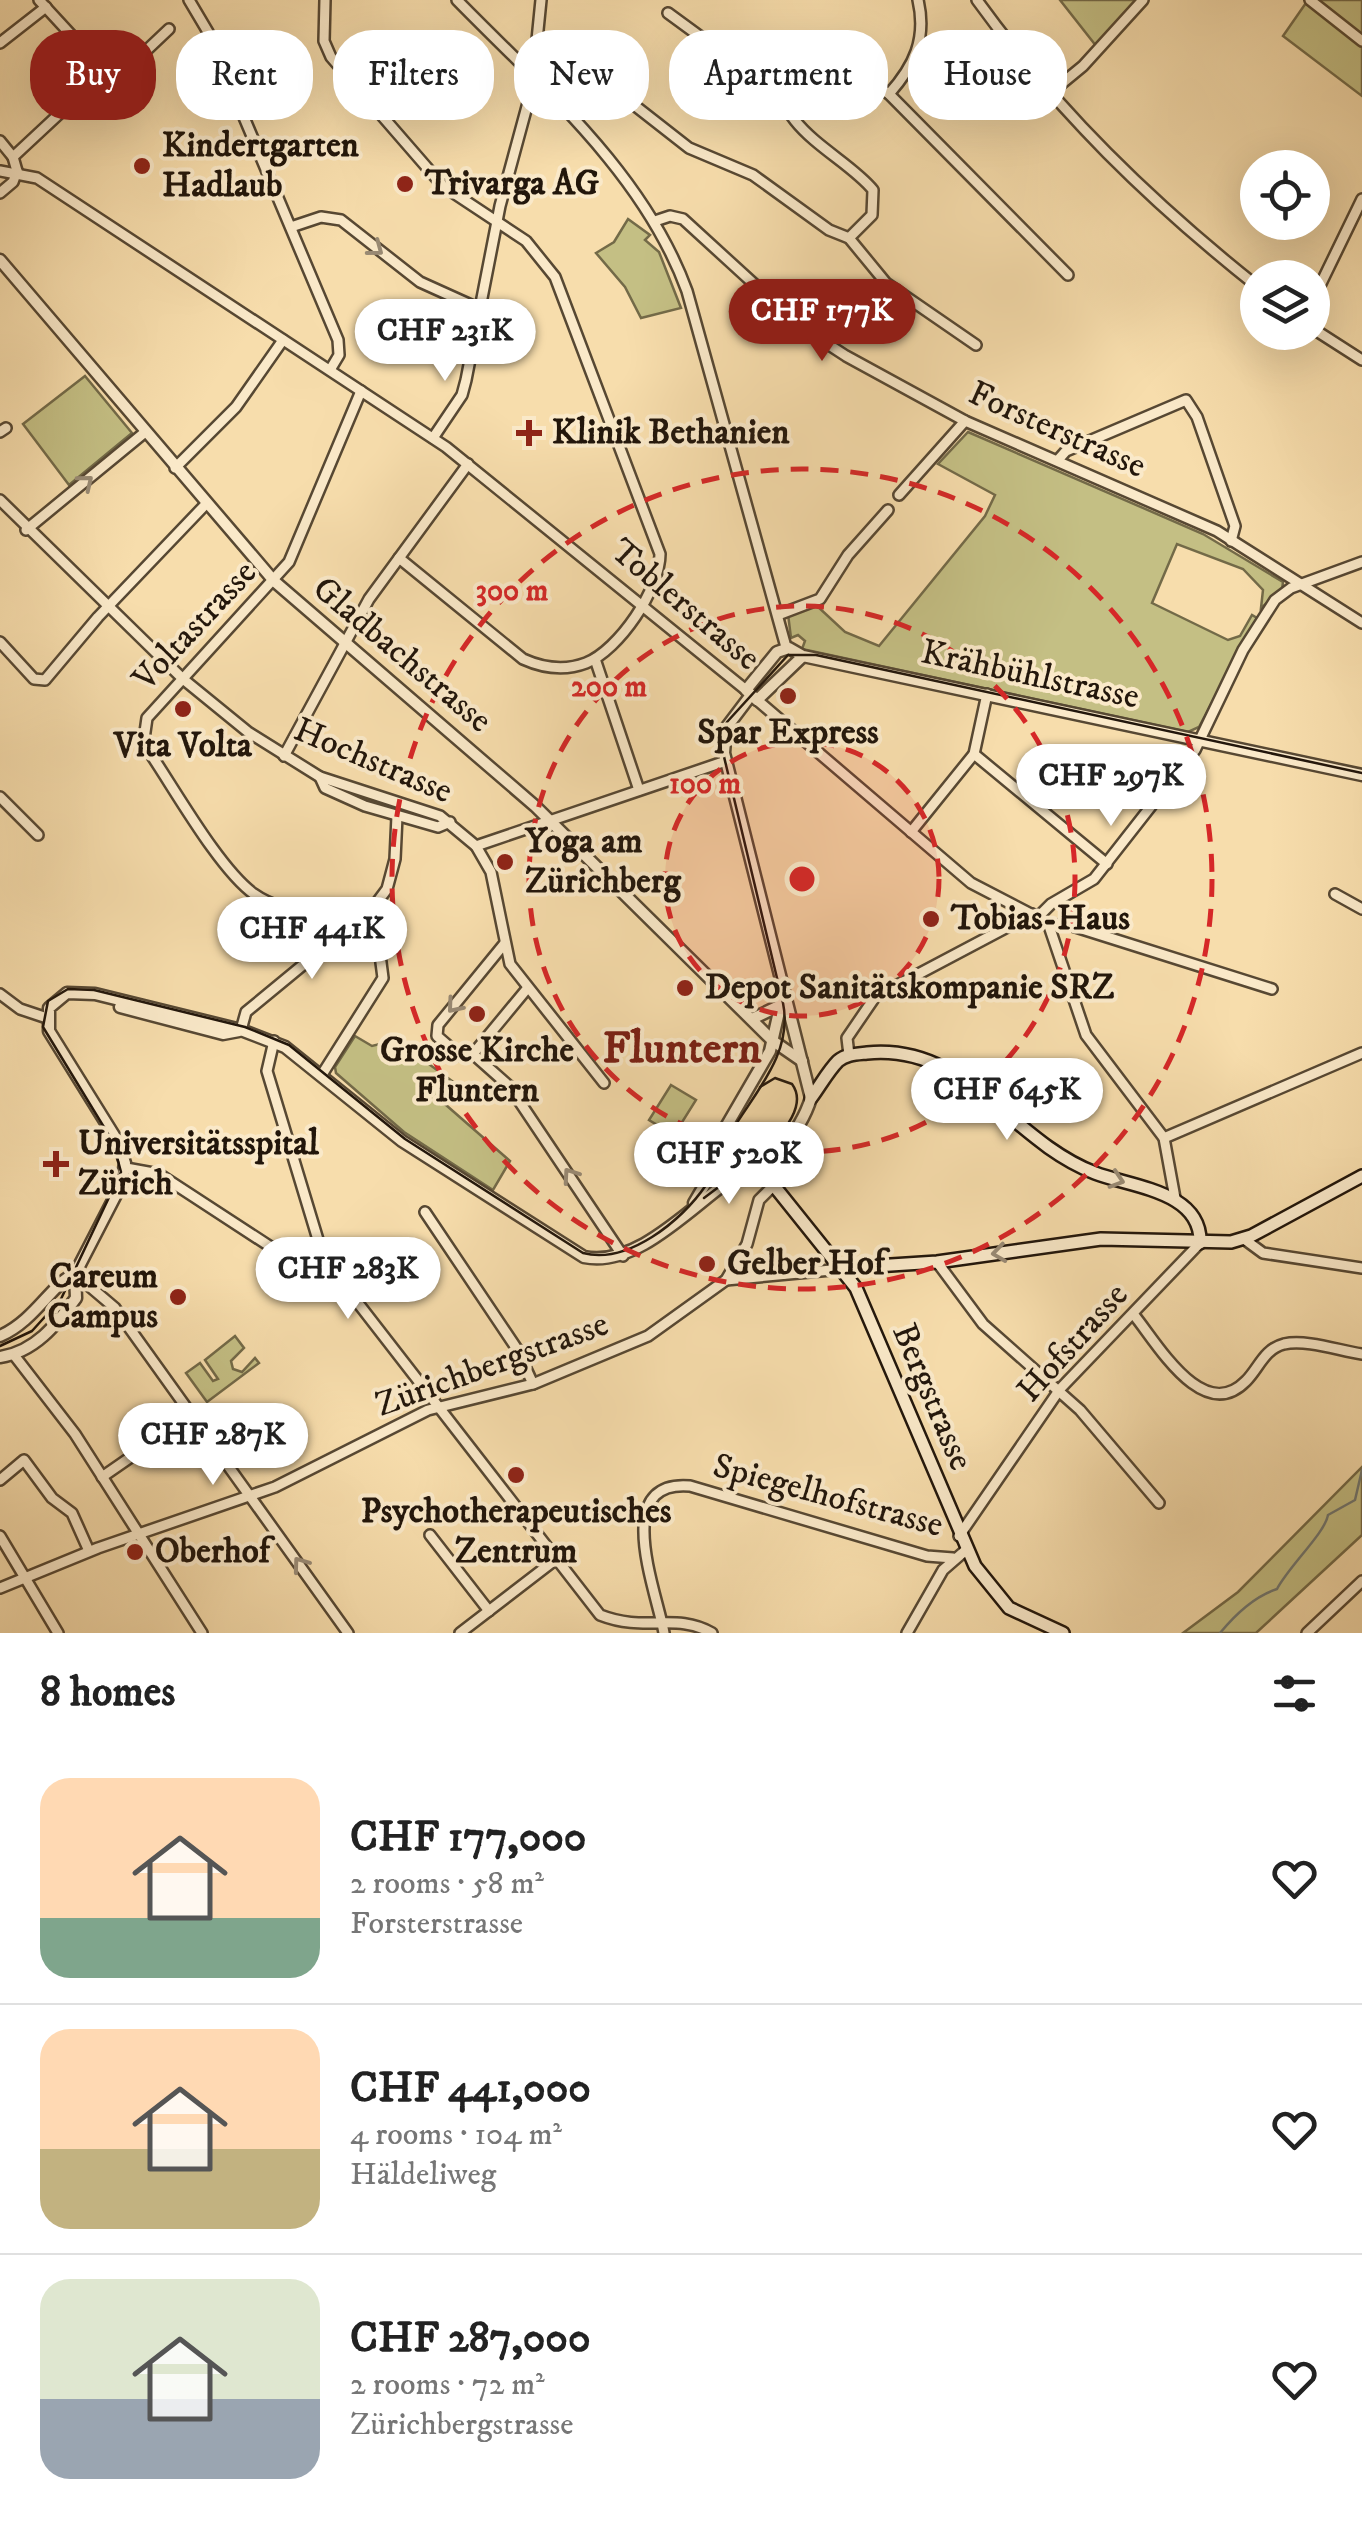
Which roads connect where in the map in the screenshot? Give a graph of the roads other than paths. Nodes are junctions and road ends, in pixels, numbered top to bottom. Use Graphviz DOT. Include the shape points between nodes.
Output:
graph roads {
  1 [pos="189,0"];
  2 [pos="324,0"];
  3 [pos="457,0"];
  4 [pos="541,0"];
  5 [pos="918,0"];
  6 [pos="977,0"];
  7 [pos="1142,0"];
  8 [pos="1310,0"];
  9 [pos="43,4"];
  10 [pos="668,13"];
  11 [pos="169,29"];
  12 [pos="67,30"];
  13 [pos="538,30"];
  14 [pos="691,30"];
  15 [pos="1000,30"];
  16 [pos="156,41"];
  17 [pos="1362,41"];
  18 [pos="0,43"];
  19 [pos="514,59"];
  20 [pos="1067,79"];
  21 [pos="889,94"];
  22 [pos="1067,113"];
  23 [pos="649,118"];
  24 [pos="53,120"];
  25 [pos="526,120"];
  26 [pos="573,120"];
  27 [pos="799,120"];
  28 [pos="0,140"];
  29 [pos="13,158"];
  30 [pos="0,170"];
  31 [pos="16,171"];
  32 [pos="0,193"];
  33 [pos="1362,199"];
  34 [pos="655,221"];
  35 [pos="497,222"];
  36 [pos="292,227"];
  37 [pos="849,238"];
  38 [pos="0,260"];
  39 [pos="1330,265"];
  40 [pos="1240,272"];
  41 [pos="1068,275"];
  42 [pos="482,310"];
  43 [pos="283,340"];
  44 [pos="1330,340"];
  45 [pos="976,346"];
  46 [pos="1362,360"];
  47 [pos="330,370"];
  48 [pos="361,391"];
  49 [pos="965,421"];
  50 [pos="144,432"];
  51 [pos="433,438"];
  52 [pos="1058,460"];
  53 [pos="468,464"];
  54 [pos="175,468"];
  55 [pos="899,495"];
  56 [pos="0,500"];
  57 [pos="206,504"];
  58 [pos="888,510"];
  59 [pos="26,530"];
  60 [pos="1231,541"];
  61 [pos="399,558"];
  62 [pos="1362,562"];
  63 [pos="274,581"];
  64 [pos="1300,584"];
  65 [pos="642,605"];
  66 [pos="108,608"];
  67 [pos="778,615"];
  68 [pos="1362,623"];
  69 [pos="0,642"];
  70 [pos="344,644"];
  71 [pos="786,648"];
  72 [pos="803,656"];
  73 [pos="595,659"];
  74 [pos="182,679"];
  75 [pos="986,694"];
  76 [pos="751,695"];
  77 [pos="1199,741"];
  78 [pos="974,754"];
  79 [pos="284,756"];
  80 [pos="726,761"];
  81 [pos="1362,775"];
  82 [pos="320,777"];
  83 [pos="639,790"];
  84 [pos="0,798"];
  85 [pos="398,816"];
  86 [pos="549,820"];
  87 [pos="450,822"];
  88 [pos="911,832"];
  89 [pos="38,835"];
  90 [pos="476,846"];
  91 [pos="1108,864"];
  92 [pos="1334,894"];
  93 [pos="1362,909"];
  94 [pos="1036,915"];
  95 [pos="345,924"];
  96 [pos="1050,926"];
  97 [pos="358,928"];
  98 [pos="505,943"];
  99 [pos="1272,988"];
  100 [pos="526,990"];
  101 [pos="0,994"];
  102 [pos="782,999"];
  103 [pos="47,1018"];
  104 [pos="752,1019"];
  105 [pos="241,1030"];
  106 [pos="274,1041"];
  107 [pos="773,1041"];
  108 [pos="1362,1053"];
  109 [pos="473,1054"];
  110 [pos="848,1055"];
  111 [pos="802,1061"];
  112 [pos="323,1074"];
  113 [pos="604,1083"];
  114 [pos="812,1098"];
  115 [pos="1164,1138"];
  116 [pos="720,1157"];
  117 [pos="126,1168"];
  118 [pos="753,1168"];
  119 [pos="1362,1176"];
  120 [pos="772,1187"];
  121 [pos="1175,1198"];
  122 [pos="690,1208"];
  123 [pos="426,1212"];
  124 [pos="1238,1241"];
  125 [pos="1200,1242"];
  126 [pos="318,1243"];
  127 [pos="623,1256"];
  128 [pos="937,1262"];
  129 [pos="845,1268"];
  130 [pos="1362,1268"];
  131 [pos="76,1274"];
  132 [pos="726,1280"];
  133 [pos="1134,1315"];
  134 [pos="0,1336"];
  135 [pos="1362,1354"];
  136 [pos="14,1355"];
  137 [pos="0,1357"];
  138 [pos="533,1384"];
  139 [pos="1060,1389"];
  140 [pos="438,1408"];
  141 [pos="192,1414"];
  142 [pos="102,1476"];
  143 [pos="0,1480"];
  144 [pos="251,1496"];
  145 [pos="1159,1503"];
  146 [pos="139,1533"];
  147 [pos="430,1535"];
  148 [pos="0,1536"];
  149 [pos="960,1536"];
  150 [pos="966,1550"];
  151 [pos="89,1552"];
  152 [pos="953,1558"];
  153 [pos="555,1560"];
  154 [pos="25,1578"];
  155 [pos="1362,1581"];
  156 [pos="0,1588"];
  157 [pos="488,1611"];
  158 [pos="664,1630"];
  159 [pos="58,1633"];
  160 [pos="202,1633"];
  161 [pos="348,1633"];
  162 [pos="460,1633"];
  163 [pos="712,1633"];
  164 [pos="906,1633"];
  165 [pos="1063,1633"];
  166 [pos="1307,1633"];
  1 -- 36 [label="street"];
  2 -- 35 [label="street" via="331,57 442,186"];
  3 -- 19 [label="street"];
  4 -- 13 [label="street"];
  5 -- 21 [label="street" via="917,56"];
  6 -- 15 [label="street"];
  7 -- 20 [label="street"];
  8 -- 17 [label="street"];
  9 -- 12 [label="street"];
  9 -- 18 [label="street"];
  10 -- 14 [label="street"];
  11 -- 16 [label="street"];
  21 -- 41 [label="street"];
  22 -- 40 [label="street" via="1121,170"];
  23 -- 37 [label="street" via="689,148 753,176"];
  24 -- 29 [label="street"];
  25 -- 35 [label="street"];
  26 -- 34 [label="street"];
  27 -- 37 [label="street" via="874,194 872,214"];
  28 -- 29 [label="street"];
  29 -- 31 [label="street"];
  30 -- 31 [label="street"];
  31 -- 32 [label="street"];
  31 -- 43 [label="street, Toblerstrasse" via="38,178"];
  33 -- 39 [label="street"];
  34 -- 49 [label="street, Forsterstrasse" via="683,220 822,341"];
  34 -- 67 [label="street" via="687,291"];
  35 -- 42 [label="street"];
  35 -- 65 [label="street" via="535,250 556,277 616,432 660,554 657,581"];
  36 -- 42 [label="street, one-way" via="322,217 341,220 420,282"];
  36 -- 47 [label="street" via="339,347"];
  37 -- 45 [label="street" via="886,283"];
  38 -- 50 [label="street, Gladbachstrasse"];
  42 -- 51 [label="street" via="462,395"];
  43 -- 47 [label="street, Toblerstrasse"];
  43 -- 54 [label="street" via="236,407"];
  44 -- 46 [label="street"];
  47 -- 48 [label="street, Toblerstrasse"];
  48 -- 51 [label="street, Toblerstrasse"];
  48 -- 63 [label="street, Voltastrasse" via="290,562"];
  49 -- 52 [label="street, Forsterstrasse"];
  49 -- 55 [label="street"];
  50 -- 54 [label="street, Gladbachstrasse"];
  59 -- 50 [label="street, one-way"];
  51 -- 53 [label="street, Toblerstrasse"];
  52 -- 60 [label="street, Forsterstrasse"];
  52 -- 60 [label="street" via="1186,400 1235,526"];
  53 -- 61 [label="street"];
  53 -- 65 [label="street, Toblerstrasse"];
  54 -- 57 [label="street, Gladbachstrasse"];
  56 -- 59 [label="street, Hochstrasse"];
  57 -- 63 [label="street, Gladbachstrasse"];
  57 -- 66 [label="street"];
  58 -- 67 [label="street" via="820,599"];
  59 -- 66 [label="street, Hochstrasse"];
  60 -- 64 [label="street, Forsterstrasse"];
  61 -- 70 [label="street"];
  61 -- 73 [label="street" via="523,659 569,668"];
  62 -- 64 [label="street"];
  63 -- 70 [label="street, Gladbachstrasse"];
  63 -- 74 [label="street, Voltastrasse"];
  64 -- 68 [label="street, Forsterstrasse"];
  64 -- 77 [label="street" via="1276,600 1252,633"];
  65 -- 73 [label="street"];
  65 -- 76 [label="street, Toblerstrasse"];
  66 -- 69 [label="street" via="38,685"];
  66 -- 74 [label="street, Hochstrasse"];
  67 -- 71 [label="street"];
  70 -- 79 [label="street"];
  70 -- 86 [label="street, Gladbachstrasse"];
  71 -- 72 [label="street, Krähbühlstrasse"];
  71 -- 76 [label="street"];
  72 -- 75 [label="street, Krähbühlstrasse"];
  72 -- 76 [label="street"];
  73 -- 83 [label="street"];
  74 -- 79 [label="street, Hochstrasse"];
  74 -- 95 [label="street, Voltastrasse" via="147,718 148,750 250,891 285,910"];
  75 -- 77 [label="street, Krähbühlstrasse"];
  75 -- 78 [label="street"];
  76 -- 80 [label="street" via="726,728"];
  76 -- 88 [label="street, Toblerstrasse"];
  77 -- 81 [label="street, Krähbühlstrasse"];
  77 -- 91 [label="street"];
  78 -- 88 [label="street"];
  78 -- 91 [label="street"];
  79 -- 82 [label="street, Hochstrasse"];
  80 -- 83 [label="street"];
  80 -- 102 [label="street"];
  82 -- 85 [label="street" via="324,788"];
  82 -- 87 [label="street, Hochstrasse"];
  83 -- 86 [label="street"];
  84 -- 89 [label="street"];
  85 -- 87 [label="street" via="438,827"];
  85 -- 97 [label="street" via="388,889"];
  86 -- 90 [label="street"];
  86 -- 104 [label="street, Gladbachstrasse"];
  87 -- 90 [label="street, Hochstrasse"];
  88 -- 94 [label="street, Toblerstrasse" via="990,896"];
  90 -- 98 [label="street, Hochstrasse" via="491,872"];
  91 -- 94 [label="street" via="1089,884"];
  92 -- 93 [label="street"];
  94 -- 96 [label="street, Toblerstrasse"];
  94 -- 110 [label="street" via="875,997 847,1038"];
  95 -- 97 [label="street, Voltastrasse"];
  95 -- 105 [label="street" via="246,1012"];
  96 -- 99 [label="street" via="1066,924"];
  96 -- 115 [label="street, Toblerstrasse" via="1086,1035"];
  97 -- 112 [label="street" via="380,948 384,974"];
  98 -- 100 [label="street, Hochstrasse"];
  98 -- 109 [label="street, one-way" via="438,1024 437,1036 448,1048"];
  100 -- 109 [label="street"];
  100 -- 113 [label="street, Hochstrasse"];
  101 -- 103 [label="street"];
  102 -- 104 [label="street"];
  102 -- 107 [label="street"];
  102 -- 111 [label="street" via="796,1024"];
  103 -- 105 [label="street" via="52,1003 66,993"];
  103 -- 117 [label="street" via="52,1040 118,1142"];
  104 -- 107 [label="street, Gladbachstrasse"];
  105 -- 106 [label="street"];
  106 -- 112 [label="street"];
  106 -- 126 [label="street" via="266,1071"];
  107 -- 111 [label="street, Gladbachstrasse"];
  107 -- 116 [label="street" via="718,1136"];
  108 -- 115 [label="street"];
  127 -- 109 [label="street, one-way" via="510,1086"];
  110 -- 114 [label="main road"];
  110 -- 121 [label="main road, one-way" via="896,1050 929,1058 1064,1158"];
  111 -- 114 [label="street"];
  112 -- 127 [label="street" via="402,1141 563,1247 592,1259"];
  114 -- 118 [label="street" via="790,1136"];
  115 -- 121 [label="street, Toblerstrasse"];
  116 -- 118 [label="street"];
  116 -- 122 [label="street"];
  117 -- 126 [label="street" via="171,1181 277,1251 299,1252"];
  117 -- 131 [label="street"];
  118 -- 120 [label="main road, Bergstrasse"];
  118 -- 122 [label="street"];
  119 -- 124 [label="main road"];
  120 -- 129 [label="main road, Bergstrasse"];
  120 -- 132 [label="street" via="758,1200 746,1244"];
  121 -- 125 [label="main road" via="1196,1220"];
  122 -- 127 [label="street"];
  123 -- 138 [label="street"];
  124 -- 125 [label="main road"];
  124 -- 130 [label="street" via="1263,1253"];
  125 -- 128 [label="main road, one-way" via="1101,1239"];
  125 -- 133 [label="street, Hofstrasse"];
  126 -- 140 [label="street"];
  128 -- 129 [label="main road"];
  128 -- 139 [label="street" via="982,1324"];
  129 -- 132 [label="street"];
  129 -- 149 [label="main road, Bergstrasse"];
  131 -- 134 [label="street" via="61,1281 28,1320"];
  131 -- 136 [label="street" via="79,1290 66,1311 40,1340"];
  131 -- 141 [label="street" via="116,1308"];
  132 -- 138 [label="street, Zürichbergstrasse" via="648,1336"];
  133 -- 135 [label="street" via="1193,1385 1214,1393 1246,1382 1282,1344"];
  133 -- 139 [label="street, Hofstrasse"];
  136 -- 137 [label="street"];
  136 -- 142 [label="street"];
  138 -- 140 [label="street, Zürichbergstrasse"];
  139 -- 145 [label="street"];
  139 -- 149 [label="street, Hofstrasse"];
  140 -- 144 [label="street, Zürichbergstrasse"];
  140 -- 153 [label="street"];
  141 -- 142 [label="street"];
  141 -- 144 [label="street"];
  142 -- 146 [label="street"];
  143 -- 151 [label="street" via="24,1460 72,1513"];
  144 -- 146 [label="street, Zürichbergstrasse"];
  161 -- 144 [label="street, one-way"];
  146 -- 151 [label="street, Zürichbergstrasse"];
  146 -- 160 [label="street"];
  147 -- 157 [label="street"];
  148 -- 154 [label="street"];
  149 -- 150 [label="main road, Bergstrasse"];
  150 -- 152 [label="street"];
  150 -- 165 [label="main road, Bergstrasse" via="1001,1600"];
  151 -- 154 [label="street, Zürichbergstrasse"];
  152 -- 158 [label="street, Spiegelhofstrasse" via="690,1486 672,1487 651,1500 642,1526"];
  152 -- 164 [label="street"];
  153 -- 157 [label="street"];
  153 -- 158 [label="street" via="600,1615 633,1629"];
  154 -- 156 [label="street, Zürichbergstrasse"];
  154 -- 159 [label="street"];
  155 -- 166 [label="street"];
  157 -- 162 [label="street"];
  158 -- 163 [label="street" via="696,1625"];
}
